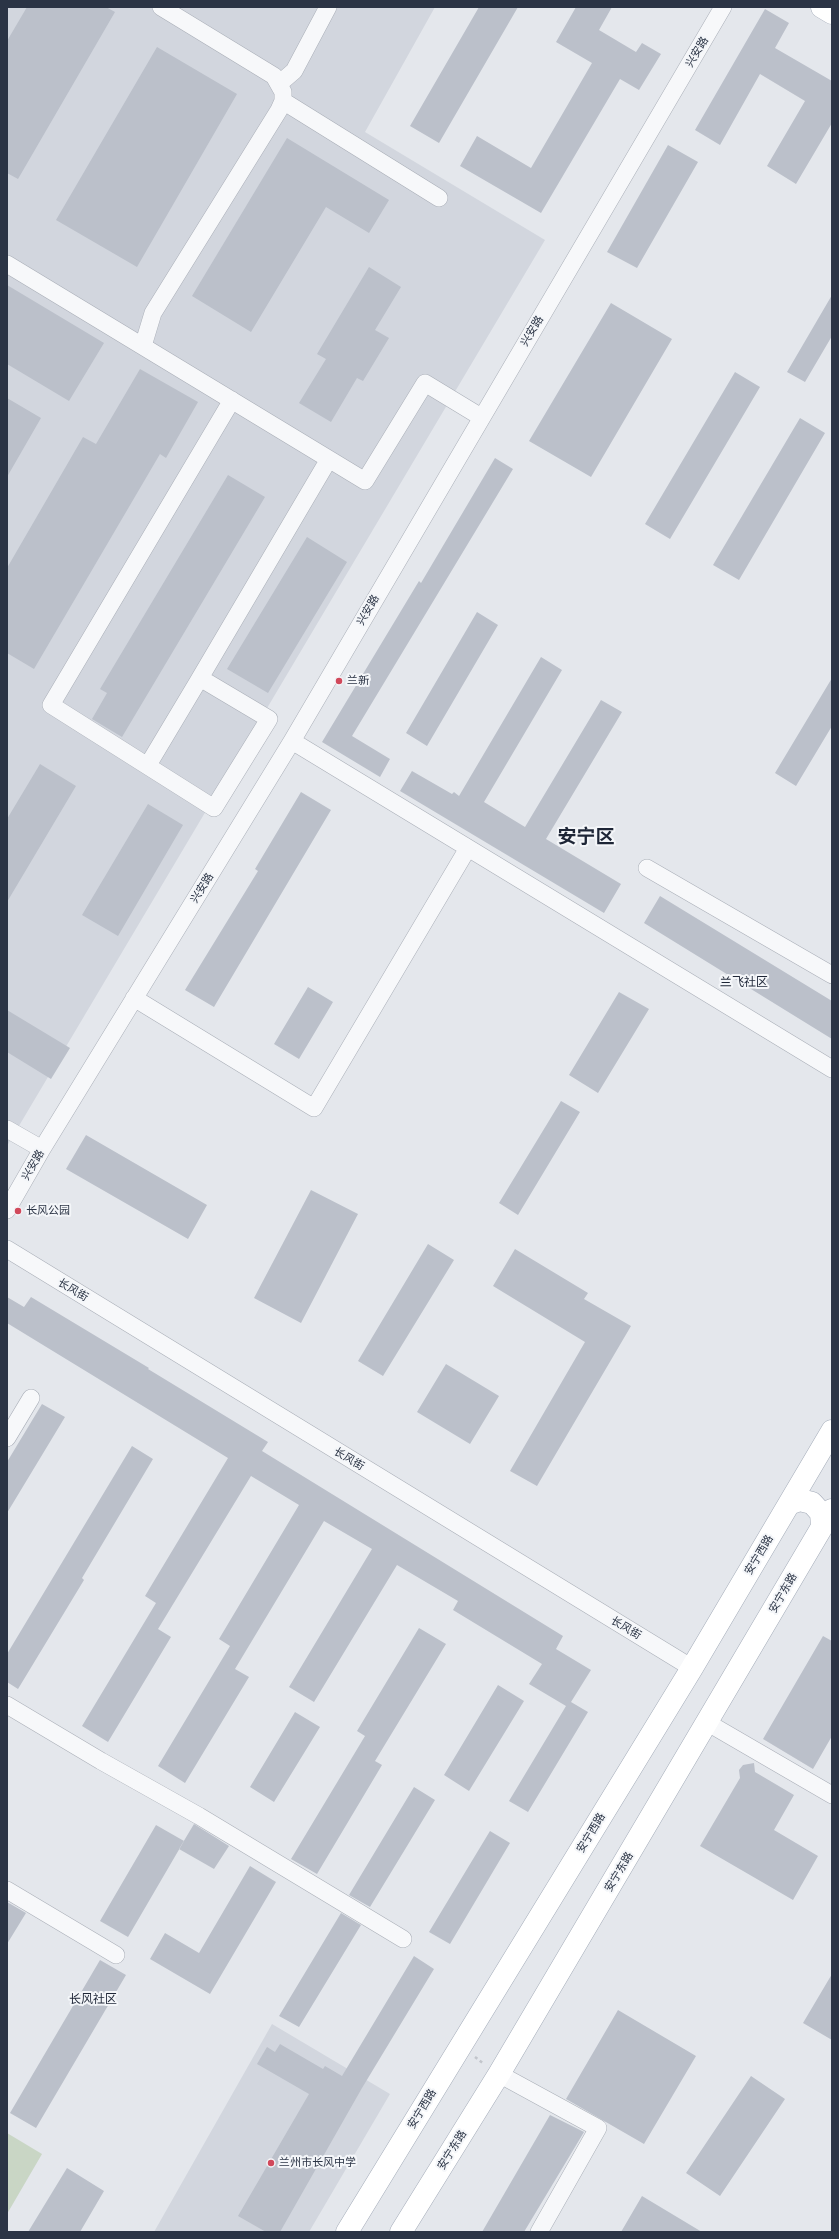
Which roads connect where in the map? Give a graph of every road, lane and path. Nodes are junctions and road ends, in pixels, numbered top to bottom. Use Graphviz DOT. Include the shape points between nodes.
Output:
graph roads {
  1 [pos="161,7"];
  2 [pos="328,7"];
  3 [pos="723,7"];
  4 [pos="822,7"];
  5 [pos="832,13"];
  6 [pos="280,83"];
  7 [pos="283,101"];
  8 [pos="439,198"];
  9 [pos="7,264"];
  10 [pos="143,346"];
  11 [pos="232,400"];
  12 [pos="481,417"];
  13 [pos="329,459"];
  14 [pos="200,678"];
  15 [pos="292,741"];
  16 [pos="148,765"];
  17 [pos="468,848"];
  18 [pos="647,868"];
  19 [pos="832,975"];
  20 [pos="134,998"];
  21 [pos="832,1069"];
  22 [pos="7,1129"];
  23 [pos="42,1149"];
  24 [pos="7,1210"];
  25 [pos="7,1249"];
  26 [pos="31,1398"];
  27 [pos="832,1431"];
  28 [pos="7,1438"];
  29 [pos="789,1504"];
  30 [pos="827,1518"];
  31 [pos="692,1668"];
  32 [pos="7,1705"];
  33 [pos="708,1723"];
  34 [pos="832,1794"];
  35 [pos="7,1890"];
  36 [pos="403,1939"];
  37 [pos="116,1955"];
  38 [pos="460,2048"];
  39 [pos="499,2074"];
  40 [pos="347,2232"];
  41 [pos="401,2232"];
  42 [pos="539,2232"];
  1 -- 6 [label="street" via="274,76"];
  2 -- 6 [label="street" via="294,71"];
  3 -- 12 [label="street, 兴安路"];
  4 -- 5 [label="main road"];
  6 -- 7 [label="street"];
  7 -- 8 [label="street"];
  7 -- 10 [label="street" via="280,110 153,314"];
  9 -- 10 [label="street"];
  10 -- 11 [label="street"];
  11 -- 13 [label="street"];
  11 -- 16 [label="street" via="51,705"];
  12 -- 13 [label="street" via="425,383 365,481"];
  12 -- 15 [label="street, 兴安路"];
  13 -- 14 [label="street"];
  14 -- 16 [label="street"];
  14 -- 16 [label="street" via="269,719 214,808"];
  15 -- 17 [label="street"];
  15 -- 20 [label="street, 兴安路"];
  17 -- 20 [label="street" via="314,1108"];
  17 -- 21 [label="street"];
  18 -- 19 [label="street"];
  20 -- 23 [label="street, 兴安路"];
  22 -- 23 [label="street"];
  23 -- 24 [label="street, 兴安路"];
  25 -- 31 [label="street, 长风街"];
  26 -- 28 [label="street"];
  27 -- 29 [label="main road, 安宁西路"];
  29 -- 30 [label="main road" via="800,1500 812,1503"];
  29 -- 31 [label="main road, 安宁西路"];
  30 -- 33 [label="main road, 安宁东路"];
  31 -- 38 [label="main road, 安宁西路"];
  32 -- 36 [label="street" via="199,1816"];
  33 -- 34 [label="street"];
  33 -- 39 [label="main road, 安宁东路"];
  35 -- 37 [label="street"];
  38 -- 39 [label="path"];
  38 -- 40 [label="main road, 安宁西路"];
  39 -- 41 [label="main road, 安宁东路"];
  39 -- 42 [label="street" via="598,2128"];
}
